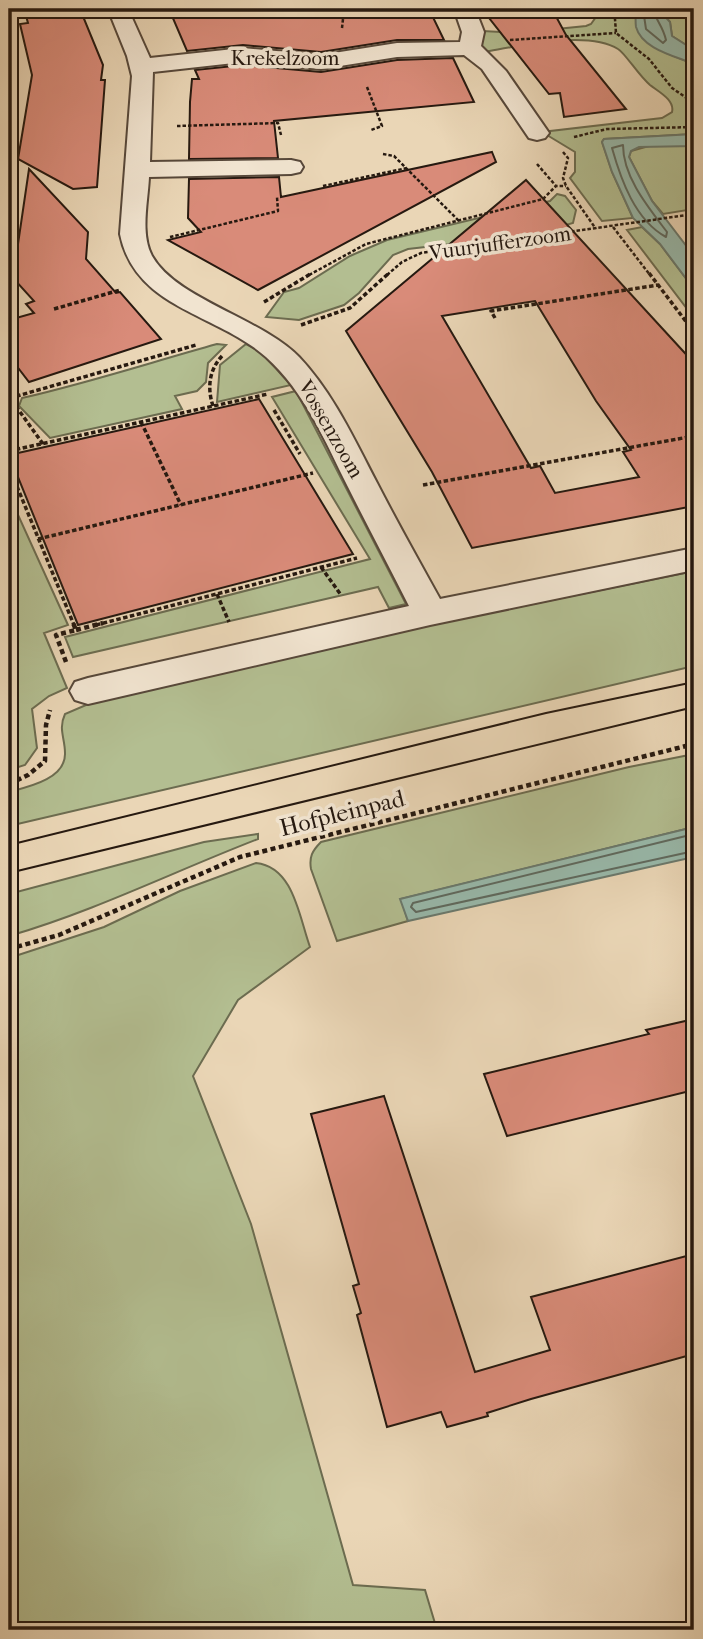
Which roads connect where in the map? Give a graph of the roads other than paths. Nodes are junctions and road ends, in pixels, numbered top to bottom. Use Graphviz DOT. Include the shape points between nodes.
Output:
graph roads {
  1 [pos="118,9"];
  2 [pos="464,9"];
  3 [pos="470,45"];
  4 [pos="142,66"];
  5 [pos="537,133"];
  6 [pos="290,167"];
  7 [pos="136,170"];
  8 [pos="694,559"];
  9 [pos="430,613"];
  10 [pos="88,691"];
  1 -- 4 [label="street"];
  2 -- 3 [label="street" via="473,32"];
  3 -- 4 [label="street, Krekelzoom" via="321,62 243,55"];
  3 -- 5 [label="street" via="488,62"];
  4 -- 7 [label="street"];
  6 -- 7 [label="street"];
  7 -- 9 [label="street, Vossenzoom" via="132,246 155,279 272,347 309,385"];
  8 -- 9 [label="street"];
  9 -- 10 [label="street"];
}
